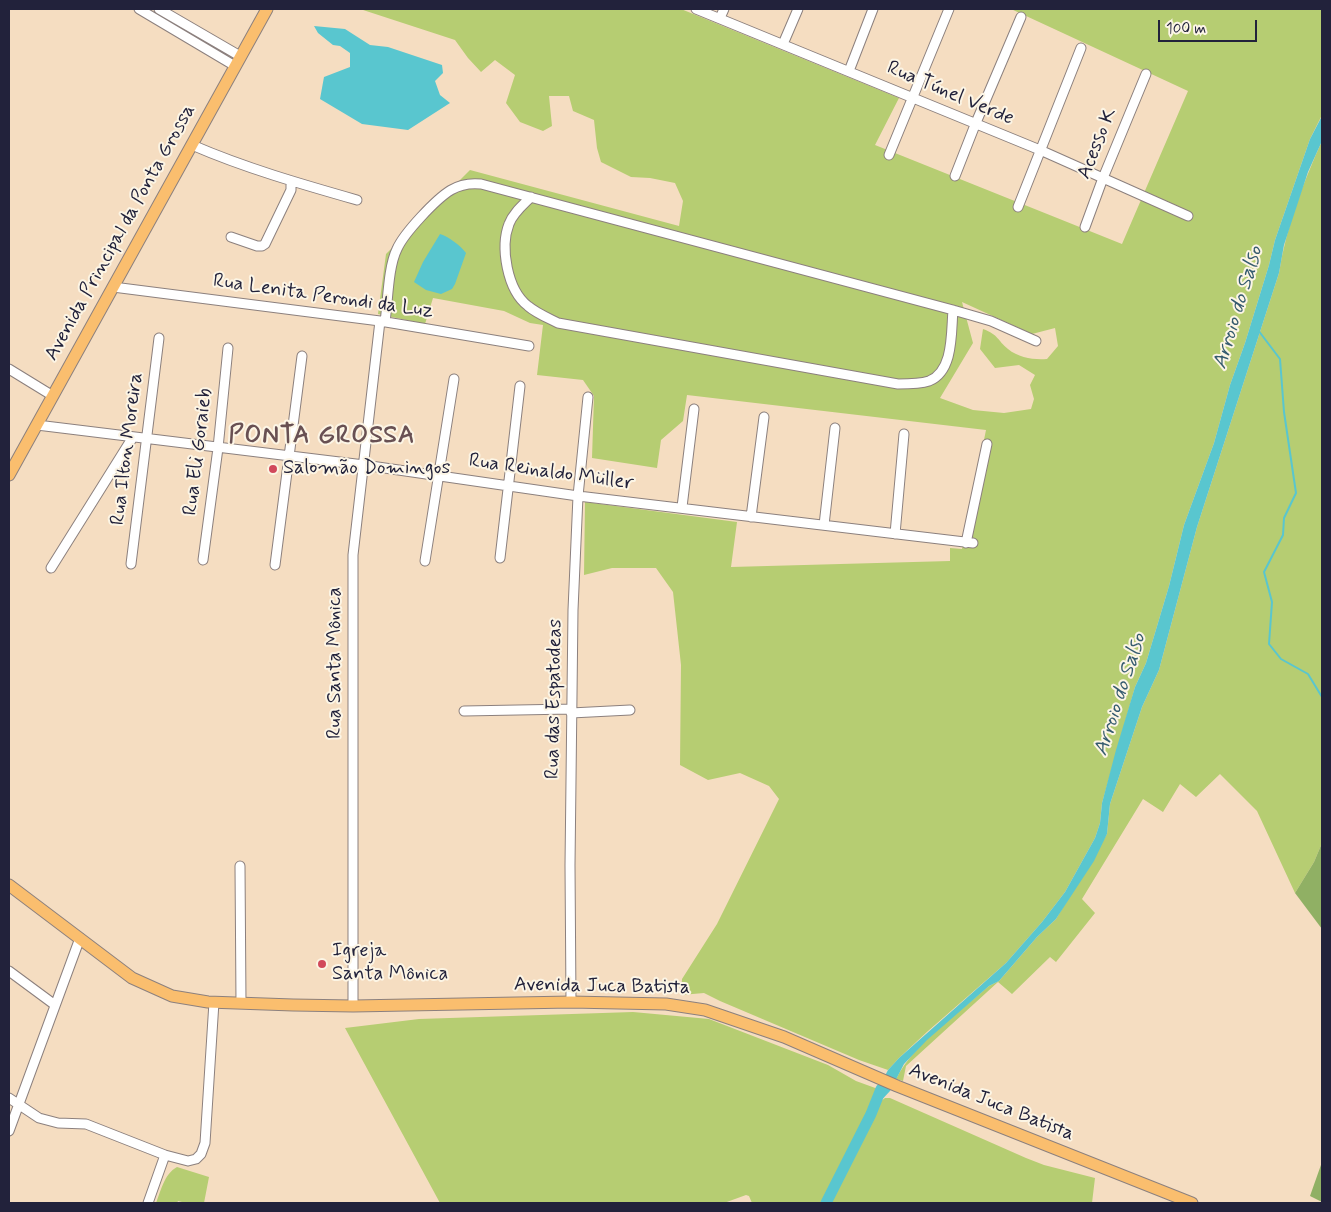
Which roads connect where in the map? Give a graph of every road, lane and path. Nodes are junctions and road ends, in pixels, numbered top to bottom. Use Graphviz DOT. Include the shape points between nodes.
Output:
graph roads {
  1 [pos="139,9"];
  2 [pos="159,9"];
  3 [pos="267,9"];
  4 [pos="696,9"];
  5 [pos="724,9"];
  6 [pos="798,9"];
  7 [pos="873,9"];
  8 [pos="949,9"];
  9 [pos="1021,17"];
  10 [pos="720,18"];
  11 [pos="783,44"];
  12 [pos="1082,48"];
  13 [pos="237,61"];
  14 [pos="849,71"];
  15 [pos="1146,74"];
  16 [pos="913,98"];
  17 [pos="975,125"];
  18 [pos="192,145"];
  19 [pos="1040,150"];
  20 [pos="889,155"];
  21 [pos="955,176"];
  22 [pos="1103,178"];
  23 [pos="291,181"];
  24 [pos="531,197"];
  25 [pos="357,200"];
  26 [pos="1019,203"];
  27 [pos="1188,216"];
  28 [pos="1085,227"];
  29 [pos="231,237"];
  30 [pos="113,287"];
  31 [pos="953,310"];
  32 [pos="382,321"];
  33 [pos="159,338"];
  34 [pos="1036,341"];
  35 [pos="529,346"];
  36 [pos="228,348"];
  37 [pos="302,356"];
  38 [pos="9,369"];
  39 [pos="454,379"];
  40 [pos="520,386"];
  41 [pos="52,396"];
  42 [pos="588,397"];
  43 [pos="694,409"];
  44 [pos="764,416"];
  45 [pos="36,424"];
  46 [pos="835,428"];
  47 [pos="904,434"];
  48 [pos="133,437"];
  49 [pos="146,439"];
  50 [pos="987,444"];
  51 [pos="218,448"];
  52 [pos="288,456"];
  53 [pos="364,465"];
  54 [pos="9,475"];
  55 [pos="439,476"];
  56 [pos="509,486"];
  57 [pos="578,496"];
  58 [pos="682,507"];
  59 [pos="751,517"];
  60 [pos="824,526"];
  61 [pos="894,534"];
  62 [pos="500,558"];
  63 [pos="203,560"];
  64 [pos="426,561"];
  65 [pos="131,564"];
  66 [pos="275,565"];
  67 [pos="51,568"];
  68 [pos="464,710"];
  69 [pos="630,710"];
  70 [pos="572,711"];
  71 [pos="240,866"];
  72 [pos="9,885"];
  73 [pos="80,938"];
  74 [pos="9,971"];
  75 [pos="214,1002"];
  76 [pos="571,1002"];
  77 [pos="241,1003"];
  78 [pos="55,1005"];
  79 [pos="353,1006"];
  80 [pos="9,1098"];
  81 [pos="19,1105"];
  82 [pos="9,1131"];
  83 [pos="165,1155"];
  84 [pos="148,1203"];
  85 [pos="1192,1203"];
  1 -- 13 [label="street"];
  2 -- 13 [label="street"];
  3 -- 13 [label="main road, Avenida Principal da Ponta Grossa"];
  4 -- 10 [label="street, Rua Túnel Verde"];
  5 -- 10 [label="street"];
  6 -- 11 [label="street"];
  7 -- 14 [label="street"];
  8 -- 16 [label="street"];
  9 -- 17 [label="street"];
  10 -- 11 [label="street, Rua Túnel Verde"];
  11 -- 14 [label="street, Rua Túnel Verde"];
  12 -- 19 [label="street"];
  13 -- 18 [label="main road, Avenida Principal da Ponta Grossa"];
  14 -- 16 [label="street, Rua Túnel Verde"];
  15 -- 22 [label="street, Acesso K"];
  16 -- 17 [label="street, Rua Túnel Verde"];
  16 -- 20 [label="street"];
  17 -- 19 [label="street, Rua Túnel Verde"];
  17 -- 21 [label="street"];
  18 -- 23 [label="street"];
  18 -- 30 [label="main road, Avenida Principal da Ponta Grossa"];
  19 -- 22 [label="street, Rua Túnel Verde"];
  19 -- 26 [label="street"];
  22 -- 27 [label="street, Rua Túnel Verde"];
  22 -- 28 [label="street, Acesso K"];
  23 -- 25 [label="street"];
  23 -- 29 [label="street" via="291,190 265,244 257,246"];
  24 -- 31 [label="street, Rua Santa Mônica"];
  24 -- 31 [label="street" via="509,224 506,254 510,282 527,306 558,322 898,384 930,380 943,369 949,356"];
  24 -- 32 [label="street, Rua Santa Mônica" via="469,183 452,190 436,203 397,248"];
  30 -- 32 [label="street, Rua Lenita Perondi da Luz"];
  30 -- 41 [label="main road, Avenida Principal da Ponta Grossa"];
  31 -- 34 [label="street, Rua Santa Mônica" via="991,321"];
  32 -- 35 [label="street, Rua Lenita Perondi da Luz"];
  32 -- 53 [label="street, Rua Santa Mônica"];
  33 -- 49 [label="street, Rua Ilton Moreira"];
  36 -- 51 [label="street, Rua Eli Goraieb"];
  37 -- 52 [label="street"];
  38 -- 41 [label="street"];
  39 -- 55 [label="street"];
  40 -- 56 [label="street"];
  41 -- 45 [label="main road, Avenida Principal da Ponta Grossa"];
  42 -- 57 [label="street, Rua das Espatodeas"];
  43 -- 58 [label="street"];
  44 -- 59 [label="street"];
  45 -- 48 [label="street, Rua Reinaldo Müller"];
  45 -- 54 [label="main road, Avenida Principal da Ponta Grossa"];
  46 -- 60 [label="street"];
  47 -- 61 [label="street"];
  48 -- 49 [label="street, Rua Reinaldo Müller"];
  48 -- 67 [label="street"];
  49 -- 51 [label="street, Rua Reinaldo Müller"];
  49 -- 65 [label="street, Rua Ilton Moreira"];
  50 -- 61 [label="street, Rua Reinaldo Müller" via="969,543"];
  51 -- 52 [label="street, Rua Reinaldo Müller"];
  51 -- 63 [label="street, Rua Eli Goraieb"];
  52 -- 53 [label="street, Rua Reinaldo Müller"];
  52 -- 66 [label="street"];
  53 -- 55 [label="street, Rua Reinaldo Müller"];
  53 -- 79 [label="street, Rua Santa Mônica" via="353,555"];
  55 -- 56 [label="street, Rua Reinaldo Müller"];
  55 -- 64 [label="street"];
  56 -- 57 [label="street, Rua Reinaldo Müller"];
  56 -- 62 [label="street"];
  57 -- 58 [label="street, Rua Reinaldo Müller"];
  57 -- 70 [label="street, Rua das Espatodeas"];
  58 -- 59 [label="street, Rua Reinaldo Müller"];
  59 -- 60 [label="street, Rua Reinaldo Müller"];
  60 -- 61 [label="street, Rua Reinaldo Müller"];
  68 -- 70 [label="street"];
  69 -- 70 [label="street"];
  70 -- 76 [label="street, Rua das Espatodeas"];
  71 -- 77 [label="street"];
  72 -- 73 [label="main road, Avenida Juca Batista"];
  73 -- 75 [label="main road, Avenida Juca Batista" via="132,978 172,996"];
  73 -- 78 [label="street"];
  74 -- 78 [label="street"];
  75 -- 77 [label="main road, Avenida Juca Batista"];
  75 -- 83 [label="street" via="205,1144 201,1154 188,1161"];
  76 -- 79 [label="main road, Avenida Juca Batista"];
  76 -- 85 [label="main road, Avenida Juca Batista" via="666,1004 705,1010 784,1036 897,1086"];
  77 -- 79 [label="main road, Avenida Juca Batista"];
  78 -- 81 [label="street"];
  80 -- 81 [label="street"];
  81 -- 82 [label="street"];
  81 -- 83 [label="street" via="39,1118 58,1123 86,1124"];
  83 -- 84 [label="street"];
}
